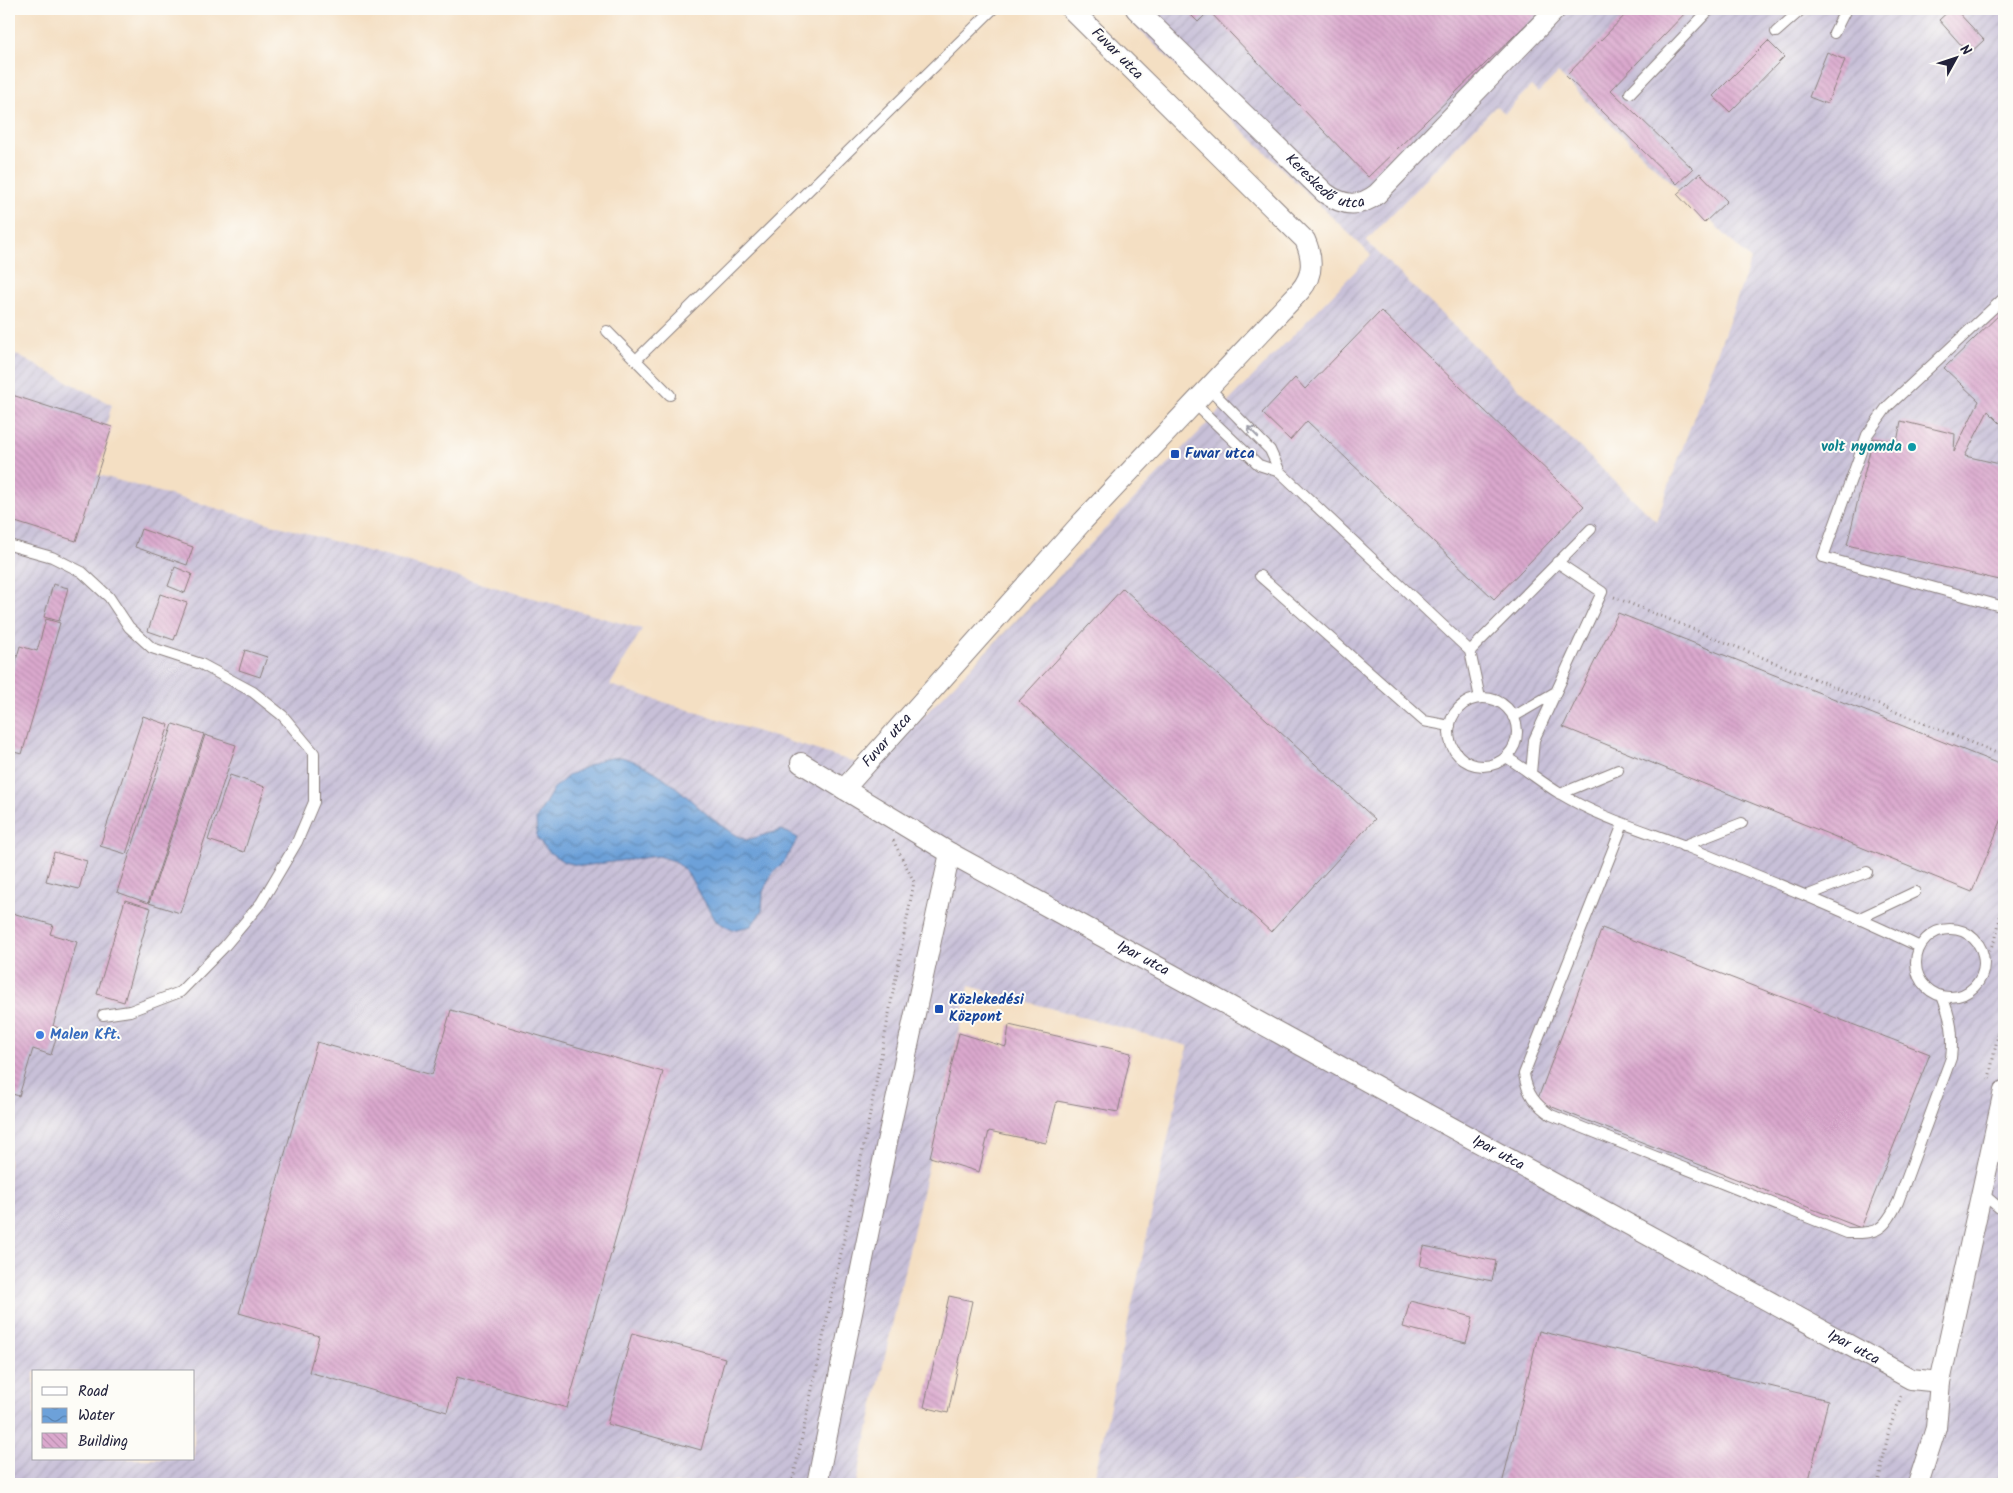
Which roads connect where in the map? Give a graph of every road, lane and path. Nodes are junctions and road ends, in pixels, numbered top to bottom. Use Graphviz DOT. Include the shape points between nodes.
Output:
graph roads {
  1 [pos="993,9"];
  2 [pos="1071,9"];
  3 [pos="1136,9"];
  4 [pos="1556,9"];
  5 [pos="1710,9"];
  6 [pos="1802,9"];
  7 [pos="1846,9"];
  8 [pos="1776,32"];
  9 [pos="1834,33"];
  10 [pos="1630,93"];
  11 [pos="2004,298"];
  12 [pos="607,331"];
  13 [pos="636,360"];
  14 [pos="1208,387"];
  15 [pos="670,395"];
  16 [pos="1194,403"];
  17 [pos="1280,472"];
  18 [pos="1591,529"];
  19 [pos="9,545"];
  20 [pos="1557,562"];
  21 [pos="1260,576"];
  22 [pos="1602,592"];
  23 [pos="2004,607"];
  24 [pos="1470,651"];
  25 [pos="1554,693"];
  26 [pos="1480,698"];
  27 [pos="1513,716"];
  28 [pos="1450,726"];
  29 [pos="2004,756"];
  30 [pos="1506,757"];
  31 [pos="801,763"];
  32 [pos="1618,770"];
  33 [pos="1531,773"];
  34 [pos="844,789"];
  35 [pos="1560,794"];
  36 [pos="878,810"];
  37 [pos="1742,823"];
  38 [pos="1623,824"];
  39 [pos="1683,846"];
  40 [pos="950,853"];
  41 [pos="1867,872"];
  42 [pos="1915,892"];
  43 [pos="1806,896"];
  44 [pos="2004,899"];
  45 [pos="1860,918"];
  46 [pos="1920,947"];
  47 [pos="1983,964"];
  48 [pos="1942,996"];
  49 [pos="2004,1004"];
  50 [pos="103,1015"];
  51 [pos="1996,1086"];
  52 [pos="1982,1194"];
  53 [pos="2004,1212"];
  54 [pos="1911,1380"];
  55 [pos="1940,1382"];
  56 [pos="792,1484"];
  57 [pos="817,1484"];
  58 [pos="1878,1484"];
  59 [pos="1918,1484"];
  1 -- 13 [label="lane"];
  2 -- 14 [label="street, Fuvar utca" via="1305,240 1310,250 1311,267 1307,283"];
  3 -- 4 [label="street, Kereskedő utca" via="1325,193 1336,200 1359,204 1377,194"];
  5 -- 10 [label="lane"];
  6 -- 8 [label="lane"];
  7 -- 9 [label="lane"];
  11 -- 23 [label="lane" via="1887,407 1867,435 1823,557"];
  12 -- 13 [label="lane"];
  13 -- 15 [label="lane"];
  14 -- 16 [label="street, Fuvar utca"];
  17 -- 14 [label="lane, one-way" via="1270,450"];
  16 -- 17 [label="lane" via="1258,465"];
  16 -- 34 [label="street, Fuvar utca" via="1083,521"];
  17 -- 24 [label="lane"];
  18 -- 20 [label="lane"];
  19 -- 50 [label="lane" via="52,557 82,572 109,597 130,627 152,648 201,664 253,692 283,716 314,753 314,802 297,842 261,903 180,992 130,1011"];
  20 -- 22 [label="lane"];
  20 -- 24 [label="lane"];
  21 -- 28 [label="lane" via="1424,721"];
  22 -- 25 [label="lane"];
  22 -- 29 [label="path"];
  24 -- 26 [label="lane"];
  25 -- 27 [label="lane"];
  25 -- 33 [label="lane" via="1534,740"];
  26 -- 27 [label="lane" via="1502,704"];
  26 -- 28 [label="lane" via="1460,707"];
  27 -- 30 [label="lane" via="1516,738"];
  28 -- 30 [label="lane" via="1453,748 1470,763 1480,766"];
  30 -- 33 [label="lane"];
  31 -- 34 [label="street, Ipar utca"];
  32 -- 35 [label="lane"];
  33 -- 35 [label="lane"];
  34 -- 36 [label="street, Ipar utca"];
  35 -- 38 [label="lane"];
  36 -- 40 [label="street, Ipar utca"];
  36 -- 56 [label="path" via="914,882 866,1140"];
  37 -- 39 [label="lane"];
  38 -- 39 [label="lane"];
  38 -- 48 [label="lane" via="1524,1074 1532,1100 1551,1115 1847,1233 1867,1234 1878,1230 1890,1219 1951,1058 1954,1041 1951,1019"];
  39 -- 43 [label="lane"];
  40 -- 54 [label="street, Ipar utca"];
  40 -- 57 [label="street"];
  41 -- 43 [label="lane"];
  42 -- 45 [label="lane"];
  43 -- 45 [label="lane"];
  44 -- 47 [label="path" via="1996,937"];
  45 -- 46 [label="lane"];
  46 -- 47 [label="lane" via="1936,932 1958,930 1977,943"];
  46 -- 48 [label="lane" via="1916,963 1918,974 1927,988"];
  47 -- 48 [label="lane" via="1979,980 1968,991 1952,997"];
  49 -- 51 [label="path"];
  51 -- 52 [label="street"];
  52 -- 53 [label="lane"];
  52 -- 55 [label="street"];
  54 -- 55 [label="street, Ipar utca"];
  54 -- 58 [label="path" via="1899,1396"];
  55 -- 59 [label="street" via="1936,1428"];
}
